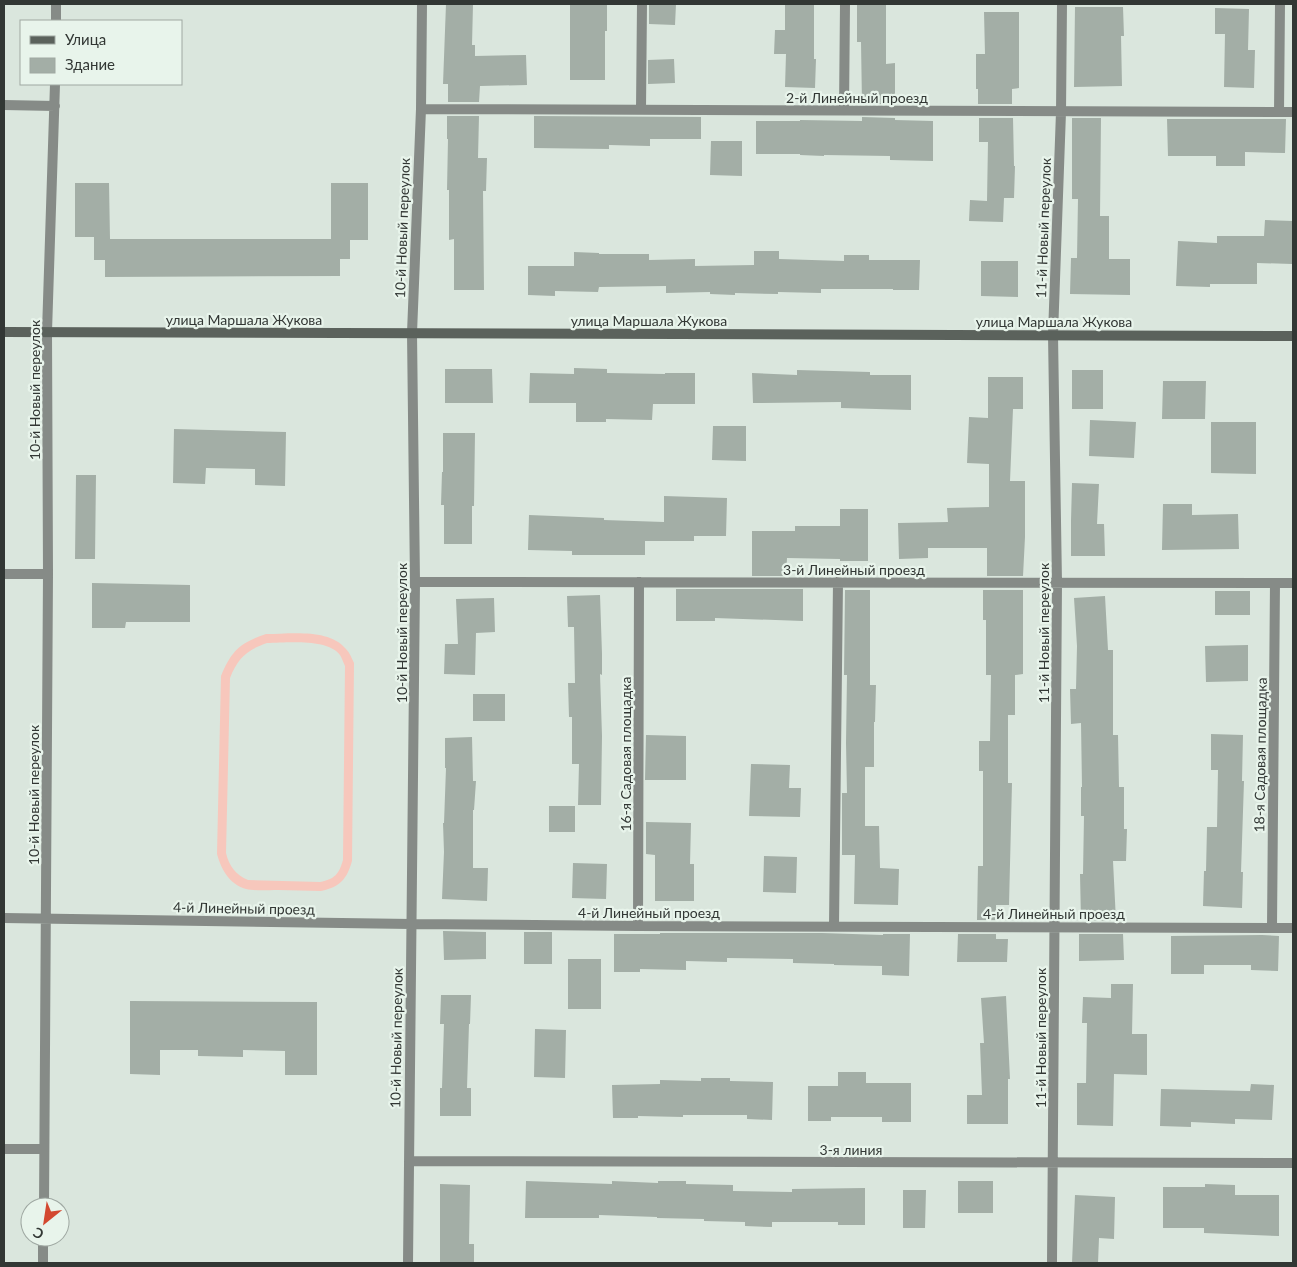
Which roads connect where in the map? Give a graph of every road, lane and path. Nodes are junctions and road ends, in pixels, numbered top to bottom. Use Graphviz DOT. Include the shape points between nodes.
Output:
graph roads {
  1 [pos="56,4"];
  2 [pos="422,4"];
  3 [pos="642,4"];
  4 [pos="846,4"];
  5 [pos="1062,4"];
  6 [pos="1280,4"];
  7 [pos="56,20"];
  8 [pos="55,85"];
  9 [pos="4,105"];
  10 [pos="55,106"];
  11 [pos="421,109"];
  12 [pos="641,109"];
  13 [pos="844,110"];
  14 [pos="1061,112"];
  15 [pos="1279,112"];
  16 [pos="1293,112"];
  17 [pos="4,332"];
  18 [pos="47,332"];
  19 [pos="412,333"];
  20 [pos="1053,335"];
  21 [pos="1293,336"];
  22 [pos="4,574"];
  23 [pos="48,574"];
  24 [pos="415,582"];
  25 [pos="639,582"];
  26 [pos="838,582"];
  27 [pos="1057,583"];
  28 [pos="1275,583"];
  29 [pos="1293,583"];
  30 [pos="4,918"];
  31 [pos="46,918"];
  32 [pos="412,924"];
  33 [pos="638,926"];
  34 [pos="834,926"];
  35 [pos="1055,927"];
  36 [pos="1272,928"];
  37 [pos="1293,928"];
  38 [pos="4,1149"];
  39 [pos="44,1149"];
  40 [pos="409,1161"];
  41 [pos="1053,1163"];
  42 [pos="1293,1163"];
  43 [pos="44,1197"];
  44 [pos="43,1247"];
  45 [pos="43,1263"];
  46 [pos="408,1263"];
  47 [pos="1052,1263"];
  1 -- 7 [label="street"];
  2 -- 11 [label="street, 10-й Новый переулок"];
  3 -- 12 [label="street"];
  4 -- 13 [label="street"];
  5 -- 14 [label="street, 11-й Новый переулок"];
  6 -- 15 [label="street"];
  8 -- 10 [label="street, 10-й Новый переулок"];
  9 -- 10 [label="street"];
  10 -- 18 [label="street, 10-й Новый переулок"];
  11 -- 12 [label="street, 2-й Линейный проезд"];
  11 -- 19 [label="street, 10-й Новый переулок"];
  12 -- 13 [label="street, 2-й Линейный проезд"];
  13 -- 14 [label="street, 2-й Линейный проезд"];
  14 -- 15 [label="street, 2-й Линейный проезд"];
  14 -- 20 [label="street, 11-й Новый переулок"];
  15 -- 16 [label="street, 2-й Линейный проезд"];
  17 -- 18 [label="main road, улица Маршала Жукова"];
  18 -- 19 [label="main road, улица Маршала Жукова"];
  18 -- 23 [label="street, 10-й Новый переулок"];
  19 -- 20 [label="main road, улица Маршала Жукова"];
  19 -- 24 [label="street, 10-й Новый переулок"];
  20 -- 21 [label="main road, улица Маршала Жукова"];
  20 -- 27 [label="street, 11-й Новый переулок"];
  22 -- 23 [label="street"];
  23 -- 31 [label="street, 10-й Новый переулок"];
  24 -- 25 [label="street, 3-й Линейный проезд"];
  24 -- 32 [label="street, 10-й Новый переулок"];
  25 -- 26 [label="street, 3-й Линейный проезд"];
  25 -- 33 [label="street, 16-я Садовая площадка"];
  26 -- 27 [label="street, 3-й Линейный проезд"];
  26 -- 34 [label="street"];
  27 -- 28 [label="street, 3-й Линейный проезд"];
  27 -- 35 [label="street, 11-й Новый переулок"];
  28 -- 29 [label="street, 3-й Линейный проезд"];
  28 -- 36 [label="street, 18-я Садовая площадка"];
  30 -- 31 [label="street, 4-й Линейный проезд"];
  31 -- 32 [label="street, 4-й Линейный проезд"];
  31 -- 39 [label="street, 10-й Новый переулок"];
  32 -- 33 [label="street, 4-й Линейный проезд"];
  32 -- 40 [label="street, 10-й Новый переулок"];
  33 -- 34 [label="street, 4-й Линейный проезд"];
  34 -- 35 [label="street, 4-й Линейный проезд"];
  35 -- 36 [label="street, 4-й Линейный проезд"];
  35 -- 41 [label="street, 11-й Новый переулок"];
  36 -- 37 [label="street, 4-й Линейный проезд"];
  38 -- 39 [label="street"];
  39 -- 43 [label="street, 10-й Новый переулок"];
  40 -- 41 [label="street, 3-я линия"];
  40 -- 46 [label="street, 10-й Новый переулок"];
  41 -- 42 [label="street, 3-я линия"];
  41 -- 47 [label="street, 11-й Новый переулок"];
  44 -- 45 [label="street"];
}
